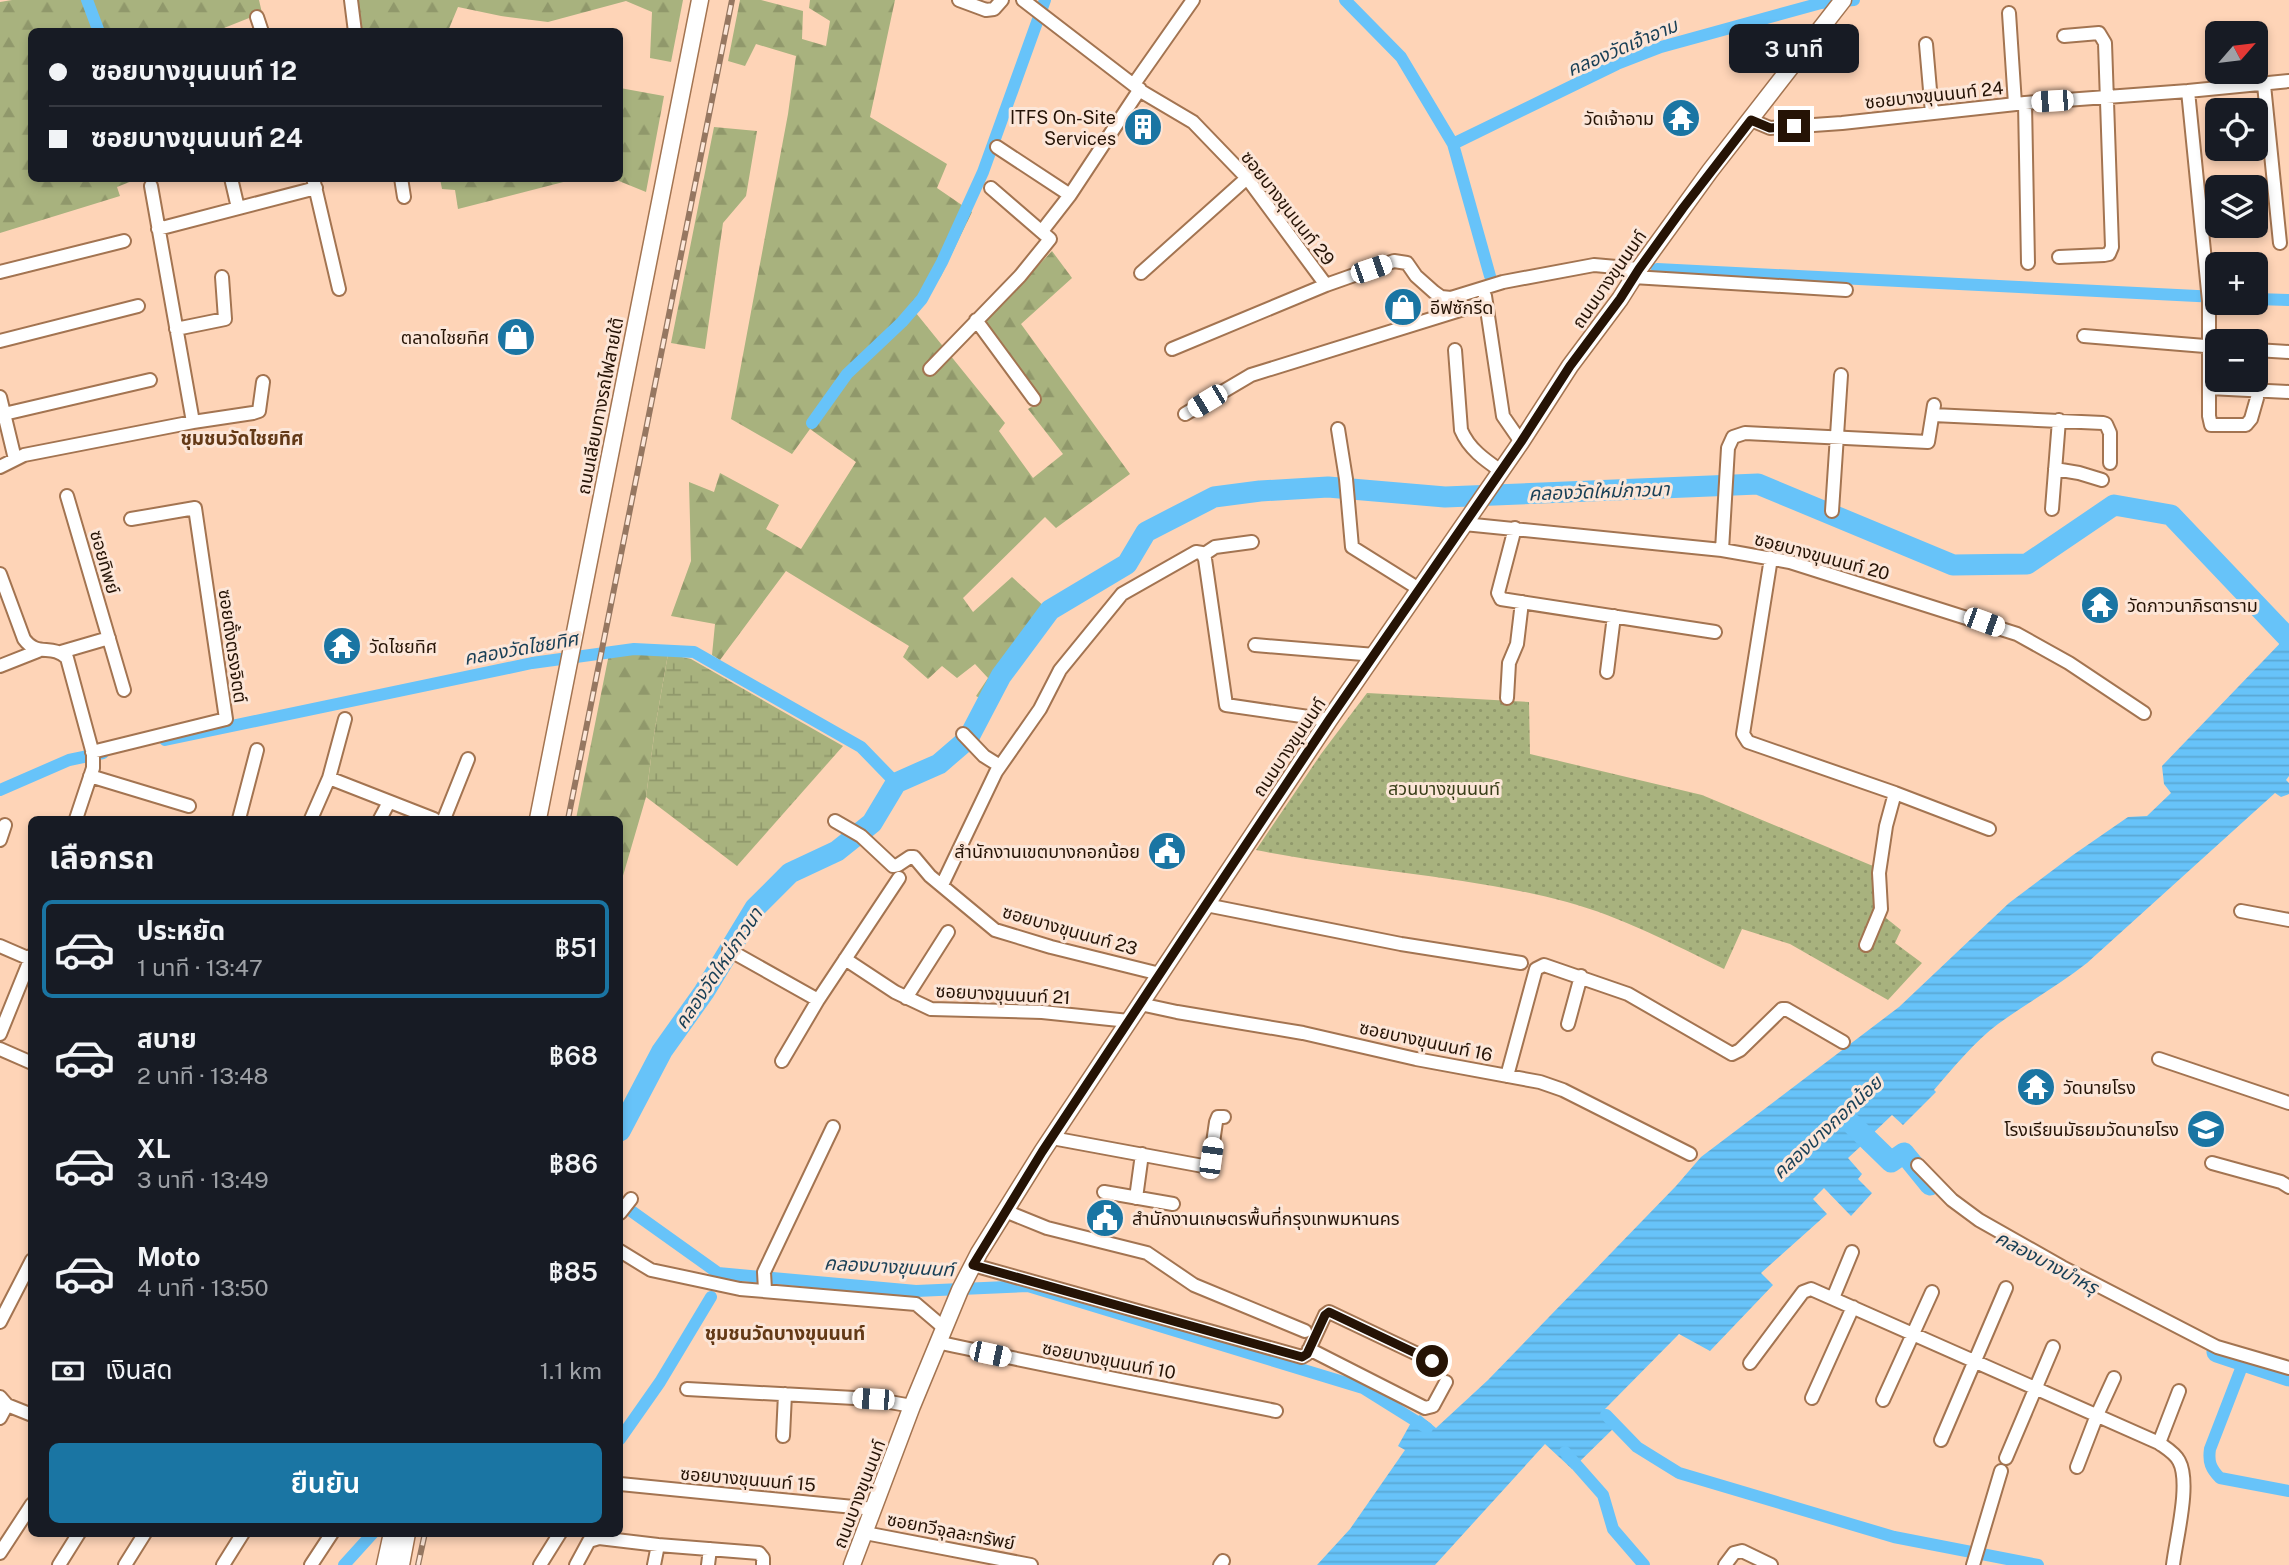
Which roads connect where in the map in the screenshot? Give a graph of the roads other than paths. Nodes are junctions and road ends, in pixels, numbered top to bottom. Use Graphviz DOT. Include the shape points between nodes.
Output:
graph roads {
  1 [pos="351,0"];
  2 [pos="701,0"];
  3 [pos="959,0"];
  4 [pos="1002,0"];
  5 [pos="1023,0"];
  6 [pos="1193,0"];
  7 [pos="1839,5"];
  8 [pos="2009,13"];
  9 [pos="257,17"];
  10 [pos="261,28"];
  11 [pos="354,28"];
  12 [pos="2064,36"];
  13 [pos="1926,44"];
  14 [pos="2289,81"];
  15 [pos="2264,85"];
  16 [pos="1137,87"];
  17 [pos="2188,92"];
  18 [pos="2107,97"];
  19 [pos="2020,103"];
  20 [pos="1932,113"];
  21 [pos="1751,120"];
  22 [pos="997,147"];
  23 [pos="1247,178"];
  24 [pos="232,182"];
  25 [pos="402,182"];
  26 [pos="315,183"];
  27 [pos="151,186"];
  28 [pos="991,188"];
  29 [pos="1070,195"];
  30 [pos="404,197"];
  31 [pos="239,208"];
  32 [pos="158,229"];
  33 [pos="1046,235"];
  34 [pos="124,241"];
  35 [pos="2280,243"];
  36 [pos="2059,257"];
  37 [pos="2028,263"];
  38 [pos="0,272"];
  39 [pos="1141,273"];
  40 [pos="1636,273"];
  41 [pos="222,277"];
  42 [pos="1326,285"];
  43 [pos="1486,287"];
  44 [pos="339,289"];
  45 [pos="1846,290"];
  46 [pos="1486,302"];
  47 [pos="138,306"];
  48 [pos="976,320"];
  49 [pos="176,329"];
  50 [pos="2211,329"];
  51 [pos="2084,336"];
  52 [pos="0,341"];
  53 [pos="2205,346"];
  54 [pos="1172,349"];
  55 [pos="1455,350"];
  56 [pos="2268,351"];
  57 [pos="2289,352"];
  58 [pos="930,369"];
  59 [pos="1841,375"];
  60 [pos="150,380"];
  61 [pos="263,382"];
  62 [pos="2268,391"];
  63 [pos="2209,392"];
  64 [pos="2289,392"];
  65 [pos="0,397"];
  66 [pos="1034,398"];
  67 [pos="2257,398"];
  68 [pos="4,414"];
  69 [pos="1185,414"];
  70 [pos="2059,420"];
  71 [pos="193,422"];
  72 [pos="1338,429"];
  73 [pos="1838,438"];
  74 [pos="1521,442"];
  75 [pos="15,459"];
  76 [pos="2110,463"];
  77 [pos="0,467"];
  78 [pos="2055,470"];
  79 [pos="1501,471"];
  80 [pos="2102,480"];
  81 [pos="67,496"];
  82 [pos="2052,509"];
  83 [pos="1832,511"];
  84 [pos="131,519"];
  85 [pos="1464,524"];
  86 [pos="1515,528"];
  87 [pos="1252,542"];
  88 [pos="1722,550"];
  89 [pos="1203,555"];
  90 [pos="1772,558"];
  91 [pos="0,573"];
  92 [pos="1419,589"];
  93 [pos="1522,602"];
  94 [pos="1614,615"];
  95 [pos="1715,632"];
  96 [pos="109,638"];
  97 [pos="1255,645"];
  98 [pos="38,651"];
  99 [pos="61,652"];
  100 [pos="1374,655"];
  101 [pos="0,666"];
  102 [pos="1607,672"];
  103 [pos="124,690"];
  104 [pos="1507,698"];
  105 [pos="2144,713"];
  106 [pos="345,719"];
  107 [pos="1329,720"];
  108 [pos="962,734"];
  109 [pos="257,750"];
  110 [pos="93,753"];
  111 [pos="468,759"];
  112 [pos="1000,766"];
  113 [pos="92,772"];
  114 [pos="329,778"];
  115 [pos="1895,793"];
  116 [pos="389,802"];
  117 [pos="189,806"];
  118 [pos="77,816"];
  119 [pos="240,816"];
  120 [pos="312,816"];
  121 [pos="382,816"];
  122 [pos="426,816"];
  123 [pos="445,816"];
  124 [pos="539,816"];
  125 [pos="835,821"];
  126 [pos="5,825"];
  127 [pos="1989,829"];
  128 [pos="0,840"];
  129 [pos="899,878"];
  130 [pos="942,885"];
  131 [pos="1206,905"];
  132 [pos="2241,911"];
  133 [pos="2289,920"];
  134 [pos="948,932"];
  135 [pos="1866,945"];
  136 [pos="0,946"];
  137 [pos="730,951"];
  138 [pos="28,956"];
  139 [pos="845,959"];
  140 [pos="1521,963"];
  141 [pos="1160,974"];
  142 [pos="1581,976"];
  143 [pos="27,979"];
  144 [pos="906,998"];
  145 [pos="818,1000"];
  146 [pos="1140,1004"];
  147 [pos="1129,1021"];
  148 [pos="1568,1024"];
  149 [pos="0,1034"];
  150 [pos="1843,1042"];
  151 [pos="0,1049"];
  152 [pos="2160,1059"];
  153 [pos="28,1061"];
  154 [pos="782,1061"];
  155 [pos="1507,1076"];
  156 [pos="2289,1102"];
  157 [pos="1224,1117"];
  158 [pos="833,1127"];
  159 [pos="1052,1138"];
  160 [pos="1142,1154"];
  161 [pos="1690,1154"];
  162 [pos="2212,1163"];
  163 [pos="1918,1164"];
  164 [pos="2289,1187"];
  165 [pos="1104,1192"];
  166 [pos="1136,1198"];
  167 [pos="1172,1204"];
  168 [pos="1005,1211"];
  169 [pos="1852,1252"];
  170 [pos="623,1253"];
  171 [pos="973,1265"];
  172 [pos="28,1268"];
  173 [pos="2006,1288"];
  174 [pos="765,1290"];
  175 [pos="1932,1292"];
  176 [pos="1833,1298"];
  177 [pos="1853,1307"];
  178 [pos="0,1322"];
  179 [pos="1305,1331"];
  180 [pos="1914,1334"];
  181 [pos="940,1335"];
  182 [pos="2053,1347"];
  183 [pos="1309,1349"];
  184 [pos="1432,1361"];
  185 [pos="1975,1361"];
  186 [pos="1750,1363"];
  187 [pos="2289,1368"];
  188 [pos="2115,1378"];
  189 [pos="1446,1382"];
  190 [pos="2037,1389"];
  191 [pos="687,1390"];
  192 [pos="2179,1391"];
  193 [pos="785,1394"];
  194 [pos="1812,1398"];
  195 [pos="1883,1400"];
  196 [pos="3,1401"];
  197 [pos="912,1406"];
  198 [pos="28,1410"];
  199 [pos="1276,1411"];
  200 [pos="2097,1415"];
  201 [pos="0,1418"];
  202 [pos="782,1436"];
  203 [pos="1941,1440"];
  204 [pos="2159,1443"];
  205 [pos="2006,1458"];
  206 [pos="2077,1467"];
  207 [pos="2001,1472"];
  208 [pos="623,1484"];
  209 [pos="874,1509"];
  210 [pos="28,1510"];
  211 [pos="865,1533"];
  212 [pos="76,1537"];
  213 [pos="142,1537"];
  214 [pos="240,1537"];
  215 [pos="328,1537"];
  216 [pos="391,1537"];
  217 [pos="406,1537"];
  218 [pos="558,1537"];
  219 [pos="658,1545"];
  220 [pos="710,1549"];
  221 [pos="0,1553"];
  222 [pos="59,1565"];
  223 [pos="125,1565"];
  224 [pos="223,1565"];
  225 [pos="311,1565"];
  226 [pos="385,1565"];
  227 [pos="401,1565"];
  228 [pos="540,1565"];
  229 [pos="576,1565"];
  230 [pos="654,1565"];
  231 [pos="708,1565"];
  232 [pos="763,1565"];
  233 [pos="852,1565"];
  234 [pos="1031,1565"];
  235 [pos="1725,1565"];
  236 [pos="1771,1565"];
  237 [pos="1973,1565"];
  238 [pos="2173,1565"];
  1 -- 11 [label="street"];
  2 -- 124 [label="street, ถนนเลียบทางรถไฟสายใต้"];
  3 -- 4 [label="street" via="986,10"];
  5 -- 16 [label="street, ซอยบางขุนนนท์ 29"];
  6 -- 16 [label="street"];
  7 -- 21 [label="street, ถนนบางขุนนนท์"];
  8 -- 19 [label="street"];
  9 -- 10 [label="street"];
  12 -- 18 [label="street" via="2094,32 2103,36"];
  13 -- 20 [label="street"];
  14 -- 15 [label="street, ซอยบางขุนนนท์ 24"];
  15 -- 17 [label="street, ซอยบางขุนนนท์ 24"];
  15 -- 35 [label="street"];
  16 -- 23 [label="street, ซอยบางขุนนนท์ 29" via="1193,122"];
  16 -- 29 [label="street"];
  17 -- 18 [label="street, ซอยบางขุนนนท์ 24"];
  17 -- 50 [label="street"];
  18 -- 19 [label="street, ซอยบางขุนนนท์ 24"];
  18 -- 36 [label="street" via="2111,251"];
  19 -- 20 [label="street, ซอยบางขุนนนท์ 24"];
  19 -- 37 [label="street"];
  20 -- 21 [label="street, ซอยบางขุนนนท์ 24" via="1770,128"];
  21 -- 40 [label="street, ถนนบางขุนนนท์"];
  22 -- 29 [label="street"];
  23 -- 39 [label="street"];
  23 -- 42 [label="street, ซอยบางขุนนนท์ 29"];
  24 -- 31 [label="street"];
  25 -- 30 [label="street"];
  26 -- 31 [label="street"];
  26 -- 44 [label="street"];
  27 -- 32 [label="street"];
  28 -- 33 [label="street"];
  29 -- 33 [label="street"];
  31 -- 32 [label="street"];
  32 -- 49 [label="street"];
  33 -- 48 [label="street" via="1020,276"];
  34 -- 38 [label="street"];
  40 -- 43 [label="street, ซอยบางขุนนนท์ 29" via="1594,265"];
  40 -- 45 [label="street, ซอยบางขุนนนท์ 29"];
  40 -- 74 [label="street, ถนนบางขุนนนท์"];
  41 -- 49 [label="street" via="225,319"];
  42 -- 43 [label="street, ซอยบางขุนนนท์ 29" via="1402,261 1441,297"];
  42 -- 54 [label="street"];
  43 -- 46 [label="street"];
  46 -- 69 [label="street" via="1251,375"];
  46 -- 74 [label="street" via="1503,416"];
  47 -- 52 [label="street"];
  48 -- 58 [label="street"];
  48 -- 66 [label="street"];
  49 -- 71 [label="street"];
  51 -- 53 [label="street"];
  55 -- 79 [label="street" via="1461,430 1478,454"];
  56 -- 57 [label="street"];
  59 -- 73 [label="street"];
  60 -- 68 [label="street"];
  61 -- 71 [label="street" via="259,411"];
  62 -- 64 [label="street"];
  63 -- 67 [label="street" via="2209,422 2214,426 2246,425"];
  65 -- 68 [label="street"];
  68 -- 75 [label="street"];
  70 -- 73 [label="street" via="1933,410 1928,442"];
  70 -- 76 [label="street" via="2106,424"];
  70 -- 78 [label="street"];
  71 -- 75 [label="street"];
  72 -- 92 [label="street" via="1352,547"];
  73 -- 83 [label="street"];
  73 -- 88 [label="street" via="1745,433 1733,437 1728,449"];
  74 -- 79 [label="street, ถนนบางขุนนนท์"];
  75 -- 77 [label="street"];
  78 -- 80 [label="street"];
  78 -- 82 [label="street"];
  79 -- 85 [label="street, ถนนบางขุนนนท์"];
  81 -- 96 [label="street, ซอยทิพย์"];
  84 -- 110 [label="street, ซอยตั้งตรงจิตต์" via="195,508 226,719"];
  85 -- 86 [label="street, ซอยบางขุนนนท์ 20"];
  85 -- 92 [label="street, ถนนบางขุนนนท์"];
  86 -- 88 [label="street, ซอยบางขุนนนท์ 20"];
  86 -- 93 [label="street" via="1498,593 1501,599"];
  87 -- 89 [label="street" via="1215,547"];
  88 -- 90 [label="street, ซอยบางขุนนนท์ 20"];
  89 -- 107 [label="street" via="1226,705"];
  89 -- 112 [label="street" via="1196,552 1122,594 1060,670 1040,709"];
  90 -- 105 [label="street, ซอยบางขุนนนท์ 20" via="2017,634"];
  90 -- 115 [label="street" via="1745,738"];
  91 -- 98 [label="street" via="24,639"];
  92 -- 100 [label="street, ถนนบางขุนนนท์"];
  93 -- 94 [label="street"];
  93 -- 104 [label="street"];
  94 -- 95 [label="street"];
  94 -- 102 [label="street"];
  96 -- 99 [label="street"];
  96 -- 103 [label="street, ซอยทิพย์"];
  97 -- 100 [label="street"];
  98 -- 99 [label="street"];
  98 -- 101 [label="street"];
  99 -- 110 [label="street" via="67,658"];
  100 -- 107 [label="street, ถนนบางขุนนนท์"];
  106 -- 114 [label="street"];
  107 -- 131 [label="street, ถนนบางขุนนนท์"];
  108 -- 112 [label="street"];
  109 -- 119 [label="street"];
  110 -- 113 [label="street"];
  111 -- 123 [label="street"];
  112 -- 130 [label="street"];
  113 -- 117 [label="street"];
  113 -- 118 [label="street"];
  114 -- 116 [label="street"];
  114 -- 120 [label="street"];
  115 -- 127 [label="street"];
  115 -- 135 [label="street" via="1879,873 1881,909"];
  116 -- 121 [label="street"];
  116 -- 122 [label="street"];
  125 -- 130 [label="street, ซอยบางขุนนนท์ 23" via="861,836 893,866 914,857"];
  126 -- 128 [label="street"];
  129 -- 139 [label="street"];
  130 -- 141 [label="street, ซอยบางขุนนนท์ 23" via="995,930"];
  131 -- 140 [label="street"];
  131 -- 141 [label="street, ถนนบางขุนนนท์"];
  132 -- 133 [label="street"];
  134 -- 144 [label="street"];
  136 -- 138 [label="street"];
  137 -- 145 [label="street"];
  139 -- 144 [label="street, ซอยบางขุนนนท์ 21"];
  139 -- 145 [label="street"];
  141 -- 146 [label="street, ถนนบางขุนนนท์"];
  142 -- 148 [label="street"];
  142 -- 150 [label="street" via="1628,994 1732,1054 1782,1009"];
  142 -- 155 [label="street" via="1549,965 1536,969"];
  143 -- 149 [label="street"];
  144 -- 147 [label="street, ซอยบางขุนนนท์ 21" via="931,1009 1042,1012"];
  145 -- 154 [label="street"];
  146 -- 147 [label="street, ถนนบางขุนนนท์"];
  146 -- 155 [label="street, ซอยบางขุนนนท์ 16"];
  147 -- 159 [label="street, ถนนบางขุนนนท์"];
  151 -- 153 [label="street"];
  152 -- 156 [label="street"];
  155 -- 161 [label="street, ซอยบางขุนนนท์ 16" via="1563,1090"];
  157 -- 160 [label="street" via="1216,1122 1207,1165"];
  158 -- 174 [label="street" via="764,1272"];
  159 -- 160 [label="street"];
  159 -- 168 [label="street, ถนนบางขุนนนท์"];
  160 -- 166 [label="street"];
  162 -- 164 [label="street"];
  163 -- 187 [label="street" via="1952,1200 1979,1220 2062,1267 2217,1347"];
  165 -- 166 [label="street"];
  166 -- 167 [label="street"];
  168 -- 171 [label="street, ถนนบางขุนนนท์"];
  168 -- 179 [label="street" via="1047,1228 1147,1253 1194,1285"];
  169 -- 176 [label="street"];
  170 -- 174 [label="street" via="651,1270"];
  171 -- 181 [label="street, ถนนบางขุนนนท์"];
  171 -- 183 [label="street" via="1302,1357"];
  172 -- 178 [label="street"];
  173 -- 185 [label="street"];
  174 -- 181 [label="street" via="905,1302 923,1308"];
  175 -- 180 [label="street"];
  176 -- 177 [label="street"];
  176 -- 186 [label="street" via="1807,1289"];
  177 -- 180 [label="street"];
  177 -- 194 [label="street"];
  180 -- 185 [label="street"];
  180 -- 195 [label="street"];
  181 -- 197 [label="street, ถนนบางขุนนนท์"];
  181 -- 199 [label="street, ซอยบางขุนนนท์ 10" via="1070,1372"];
  182 -- 190 [label="street"];
  183 -- 184 [label="street" via="1329,1312"];
  183 -- 189 [label="street" via="1425,1408 1433,1406"];
  185 -- 190 [label="street"];
  185 -- 203 [label="street"];
  188 -- 200 [label="street"];
  190 -- 200 [label="street"];
  190 -- 205 [label="street"];
  191 -- 193 [label="street"];
  192 -- 204 [label="street"];
  193 -- 197 [label="street"];
  193 -- 202 [label="street"];
  196 -- 198 [label="street"];
  196 -- 201 [label="street"];
  197 -- 209 [label="street, ถนนบางขุนนนท์"];
  200 -- 204 [label="street"];
  200 -- 206 [label="street"];
  204 -- 238 [label="street" via="2176,1456 2183,1469"];
  207 -- 237 [label="street"];
  208 -- 209 [label="street, ซอยบางขุนนนท์ 15"];
  209 -- 211 [label="street, ถนนบางขุนนนท์"];
  210 -- 221 [label="street"];
  211 -- 233 [label="street, ถนนบางขุนนนท์"];
  211 -- 234 [label="street, ซอยทวีจุลละทรัพย์"];
  212 -- 222 [label="street"];
  213 -- 223 [label="street"];
  214 -- 224 [label="street"];
  215 -- 225 [label="street"];
  216 -- 226 [label="street"];
  217 -- 227 [label="street"];
  218 -- 228 [label="street"];
  219 -- 220 [label="street"];
  219 -- 229 [label="street" via="594,1538"];
  219 -- 230 [label="street"];
  220 -- 231 [label="street"];
  220 -- 232 [label="street" via="759,1553"];
  235 -- 236 [label="street" via="1734,1553 1742,1551"];
}
